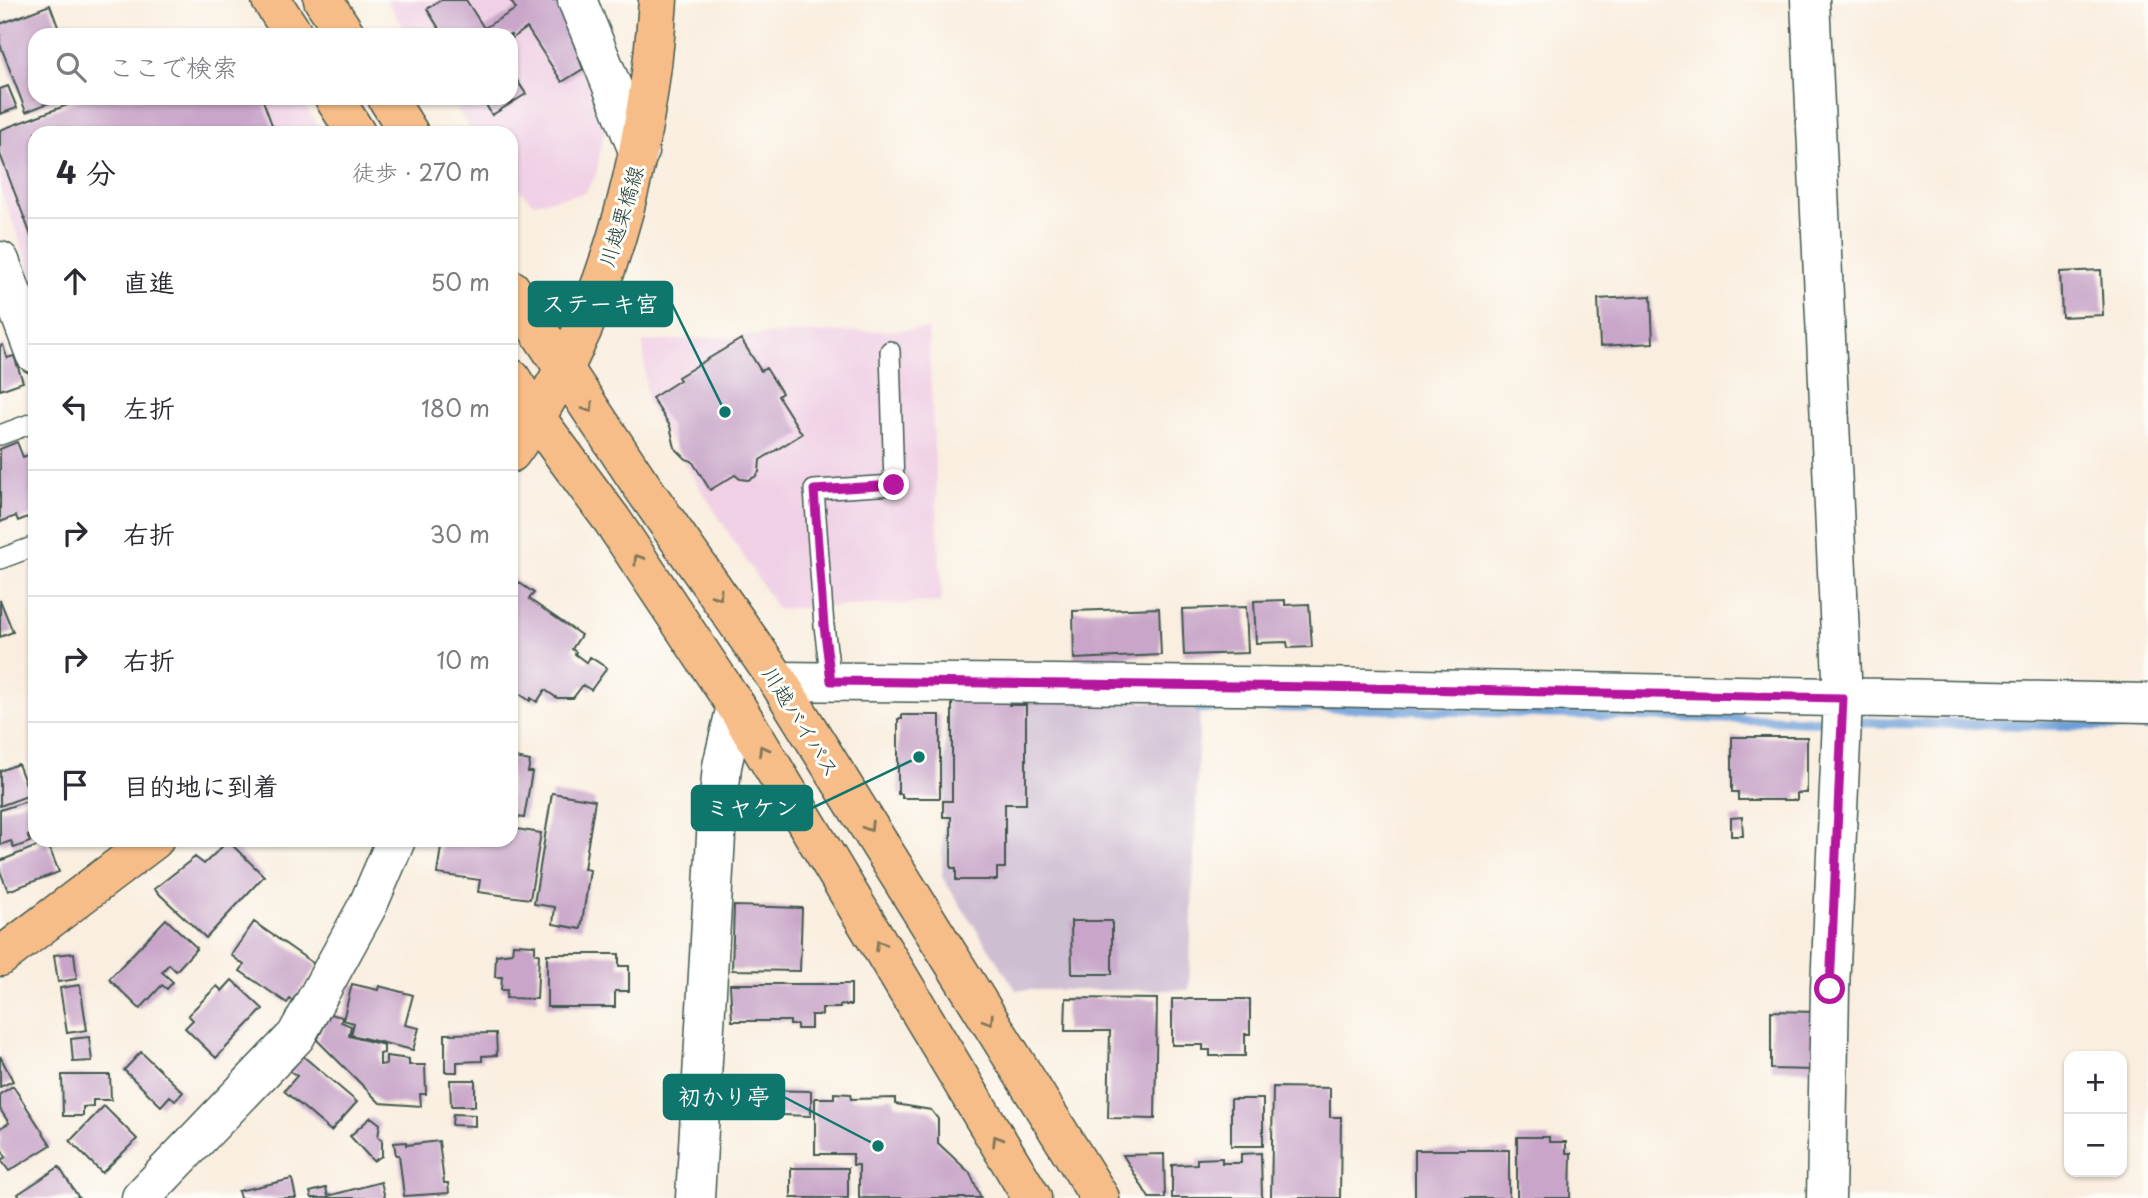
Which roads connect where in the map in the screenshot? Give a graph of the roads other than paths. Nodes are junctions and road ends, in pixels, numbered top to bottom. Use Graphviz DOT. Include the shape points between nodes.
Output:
graph roads {
  1 [pos="271,0"];
  2 [pos="323,0"];
  3 [pos="577,0"];
  4 [pos="657,0"];
  5 [pos="1810,0"];
  6 [pos="289,28"];
  7 [pos="341,28"];
  8 [pos="338,105"];
  9 [pos="392,105"];
  10 [pos="352,126"];
  11 [pos="405,126"];
  12 [pos="639,153"];
  13 [pos="3,276"];
  14 [pos="518,300"];
  15 [pos="28,337"];
  16 [pos="890,351"];
  17 [pos="564,370"];
  18 [pos="518,389"];
  19 [pos="537,419"];
  20 [pos="28,425"];
  21 [pos="0,435"];
  22 [pos="518,444"];
  23 [pos="28,549"];
  24 [pos="0,559"];
  25 [pos="778,681"];
  26 [pos="831,681"];
  27 [pos="1843,698"];
  28 [pos="2148,703"];
  29 [pos="736,706"];
  30 [pos="144,847"];
  31 [pos="393,847"];
  32 [pos="2,947"];
  33 [pos="141,1198"];
  34 [pos="695,1198"];
  35 [pos="1032,1198"];
  36 [pos="1100,1198"];
  37 [pos="1826,1198"];
  1 -- 6 [label="main road"];
  2 -- 7 [label="main road"];
  3 -- 12 [label="street"];
  4 -- 12 [label="main road, 川越栗橋線"];
  5 -- 27 [label="street"];
  8 -- 10 [label="main road"];
  9 -- 11 [label="main road"];
  12 -- 17 [label="main road, 川越栗橋線" via="616,240"];
  13 -- 15 [label="street"];
  14 -- 17 [label="main road, 川越バイパス"];
  16 -- 26 [label="lane" via="894,485 814,490"];
  17 -- 19 [label="main road, 川越栗橋線"];
  17 -- 25 [label="main road, 川越バイパス, one-way"];
  18 -- 19 [label="main road"];
  19 -- 22 [label="main road, 川越栗橋線"];
  29 -- 19 [label="main road, one-way" via="612,520"];
  20 -- 21 [label="lane"];
  23 -- 24 [label="lane"];
  25 -- 26 [label="street"];
  25 -- 36 [label="main road, 川越バイパス, one-way"];
  26 -- 27 [label="street"];
  27 -- 28 [label="street"];
  27 -- 37 [label="street"];
  29 -- 34 [label="street" via="722,766 717,819"];
  35 -- 29 [label="main road, one-way"];
  30 -- 32 [label="main road"];
  31 -- 33 [label="street" via="368,905 296,1036"];
}
